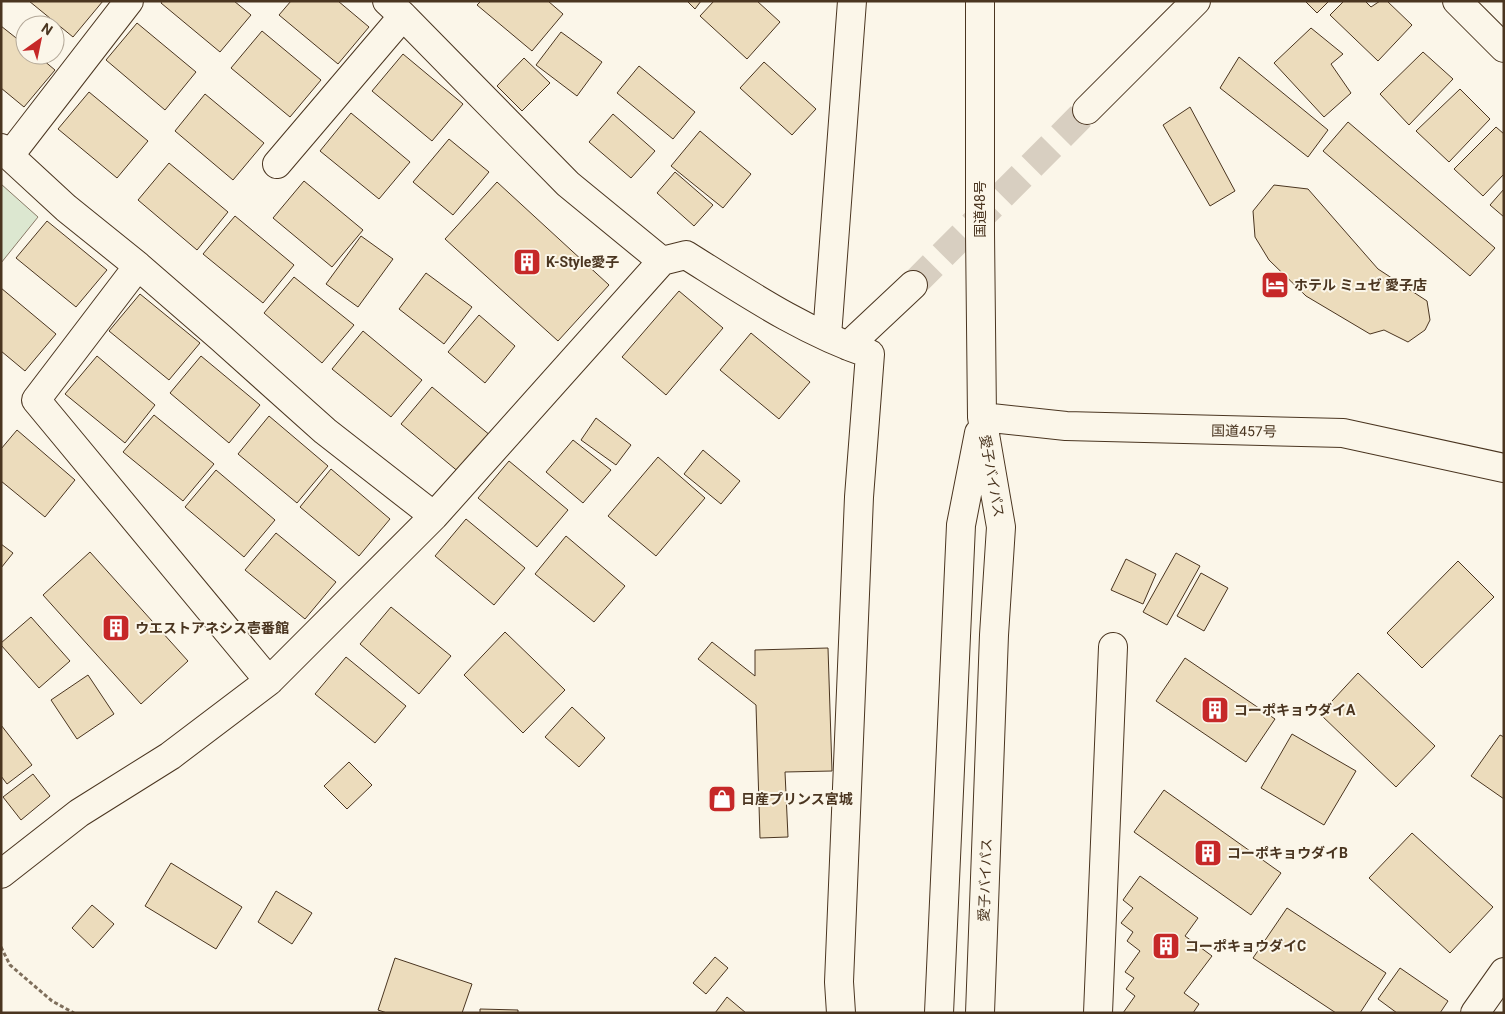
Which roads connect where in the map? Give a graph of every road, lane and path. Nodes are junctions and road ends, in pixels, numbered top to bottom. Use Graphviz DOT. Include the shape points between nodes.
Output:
graph roads {
  1 [pos="129,1"];
  2 [pos="852,1"];
  3 [pos="980,1"];
  4 [pos="1196,1"];
  5 [pos="1457,1"];
  6 [pos="395,9"];
  7 [pos="1504,48"];
  8 [pos="1088,110"];
  9 [pos="6,151"];
  10 [pos="277,164"];
  11 [pos="662,261"];
  12 [pos="138,266"];
  13 [pos="913,285"];
  14 [pos="838,341"];
  15 [pos="982,417"];
  16 [pos="1504,468"];
  17 [pos="434,516"];
  18 [pos="1112,647"];
  19 [pos="269,681"];
  20 [pos="1,874"];
  21 [pos="1,947"];
  22 [pos="1504,972"];
  23 [pos="74,1013"];
  24 [pos="840,1013"];
  25 [pos="939,1013"];
  26 [pos="980,1013"];
  27 [pos="1098,1013"];
  28 [pos="1475,1013"];
  1 -- 9 [label="main road"];
  2 -- 14 [label="main road"];
  3 -- 15 [label="main road, 国道48号"];
  4 -- 8 [label="main road"];
  5 -- 7 [label="main road"];
  6 -- 10 [label="main road"];
  6 -- 11 [label="main road" via="568,184"];
  9 -- 12 [label="main road" via="66,208"];
  11 -- 14 [label="main road" via="686,255 785,316"];
  11 -- 17 [label="main road"];
  12 -- 17 [label="main road" via="325,431"];
  12 -- 19 [label="main road" via="36,400"];
  13 -- 14 [label="main road"];
  14 -- 24 [label="main road" via="870,354 859,496"];
  15 -- 16 [label="main road, 国道457号" via="1066,426 1343,433"];
  15 -- 25 [label="main road, 愛子バイパス" via="961,525"];
  15 -- 26 [label="main road, 愛子バイパス" via="1001,527"];
  17 -- 19 [label="main road"];
  18 -- 27 [label="main road"];
  19 -- 20 [label="main road" via="170,756 79,813"];
  21 -- 23 [label="path" via="10,965 52,1001"];
  22 -- 28 [label="main road"];
}
